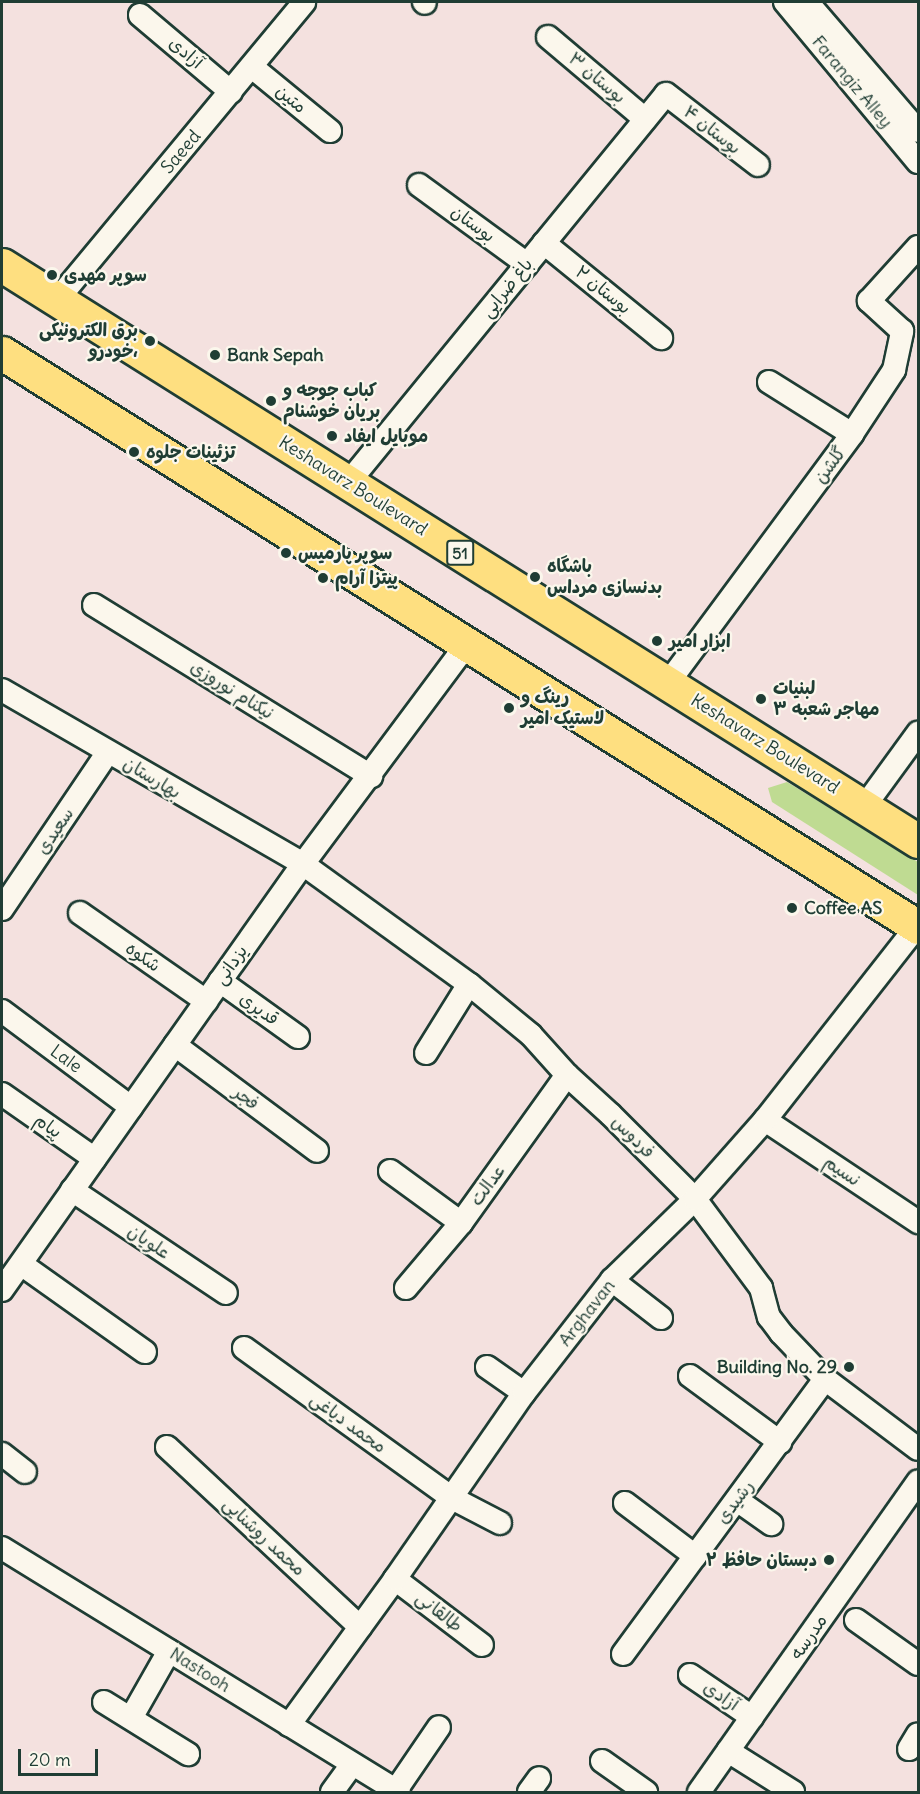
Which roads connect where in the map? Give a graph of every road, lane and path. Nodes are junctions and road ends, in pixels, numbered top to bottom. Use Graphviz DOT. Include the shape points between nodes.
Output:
graph roads {
  1 [pos="304,2"];
  2 [pos="785,2"];
  3 [pos="807,2"];
  4 [pos="140,15"];
  5 [pos="548,37"];
  6 [pos="252,68"];
  7 [pos="231,92"];
  8 [pos="666,94"];
  9 [pos="645,119"];
  10 [pos="330,131"];
  11 [pos="918,131"];
  12 [pos="918,162"];
  13 [pos="758,165"];
  14 [pos="419,185"];
  15 [pos="544,243"];
  16 [pos="918,247"];
  17 [pos="527,264"];
  18 [pos="2,266"];
  19 [pos="57,300"];
  20 [pos="910,337"];
  21 [pos="661,338"];
  22 [pos="2,352"];
  23 [pos="769,382"];
  24 [pos="852,434"];
  25 [pos="348,483"];
  26 [pos="94,605"];
  27 [pos="466,644"];
  28 [pos="668,683"];
  29 [pos="4,698"];
  30 [pos="918,733"];
  31 [pos="108,752"];
  32 [pos="371,776"];
  33 [pos="864,807"];
  34 [pos="918,841"];
  35 [pos="303,864"];
  36 [pos="2,909"];
  37 [pos="80,913"];
  38 [pos="918,927"];
  39 [pos="220,981"];
  40 [pos="469,984"];
  41 [pos="206,1001"];
  42 [pos="2,1011"];
  43 [pos="298,1037"];
  44 [pos="175,1045"];
  45 [pos="426,1053"];
  46 [pos="567,1075"];
  47 [pos="2,1094"];
  48 [pos="131,1107"];
  49 [pos="765,1120"];
  50 [pos="317,1151"];
  51 [pos="95,1159"];
  52 [pos="390,1171"];
  53 [pos="72,1190"];
  54 [pos="695,1199"];
  55 [pos="918,1222"];
  56 [pos="461,1223"];
  57 [pos="8,1278"];
  58 [pos="612,1280"];
  59 [pos="406,1288"];
  60 [pos="226,1293"];
  61 [pos="661,1318"];
  62 [pos="244,1348"];
  63 [pos="145,1352"];
  64 [pos="487,1367"];
  65 [pos="690,1376"];
  66 [pos="825,1379"];
  67 [pos="524,1393"];
  68 [pos="780,1442"];
  69 [pos="168,1447"];
  70 [pos="918,1449"];
  71 [pos="2,1454"];
  72 [pos="25,1472"];
  73 [pos="918,1481"];
  74 [pos="452,1498"];
  75 [pos="737,1500"];
  76 [pos="625,1503"];
  77 [pos="500,1523"];
  78 [pos="771,1524"];
  79 [pos="2,1548"];
  80 [pos="695,1556"];
  81 [pos="395,1579"];
  82 [pos="856,1620"];
  83 [pos="360,1627"];
  84 [pos="482,1645"];
  85 [pos="169,1651"];
  86 [pos="623,1654"];
  87 [pos="918,1664"];
  88 [pos="690,1675"];
  89 [pos="104,1702"];
  90 [pos="752,1717"];
  91 [pos="131,1718"];
  92 [pos="289,1725"];
  93 [pos="439,1727"];
  94 [pos="728,1751"];
  95 [pos="188,1754"];
  96 [pos="602,1761"];
  97 [pos="352,1764"];
  98 [pos="398,1791"];
  99 [pos="332,1792"];
  100 [pos="646,1792"];
  101 [pos="699,1792"];
  102 [pos="793,1792"];
  1 -- 6 [label="street, Saeed"];
  2 -- 12 [label="street, Farangiz Alley"];
  3 -- 11 [label="street"];
  4 -- 7 [label="street, آزادی"];
  5 -- 9 [label="street, بوستان ۳"];
  6 -- 7 [label="street, Saeed"];
  6 -- 10 [label="street, متین"];
  7 -- 19 [label="street, Saeed"];
  8 -- 9 [label="street, باغ ضرایی"];
  8 -- 13 [label="street, بوستان ۴"];
  9 -- 15 [label="street, باغ ضرایی"];
  14 -- 17 [label="street, بوستان"];
  15 -- 17 [label="street, باغ ضرایی"];
  15 -- 21 [label="street, بوستان ۲"];
  16 -- 20 [label="street, گلشن" via="869,301"];
  17 -- 25 [label="street, باغ ضرایی"];
  18 -- 19 [label="main road, Keshavarz Boulevard / 51"];
  19 -- 25 [label="main road, Keshavarz Boulevard / 51"];
  20 -- 24 [label="street, گلشن" via="894,370"];
  22 -- 27 [label="main road"];
  23 -- 24 [label="street"];
  24 -- 28 [label="street, گلشن"];
  25 -- 28 [label="main road, Keshavarz Boulevard / 51"];
  26 -- 32 [label="street, نیکنام نوروزی"];
  27 -- 32 [label="street, یزدانی"];
  27 -- 38 [label="main road"];
  28 -- 33 [label="main road, Keshavarz Boulevard / 51"];
  29 -- 31 [label="street, بهارستان"];
  30 -- 33 [label="street"];
  31 -- 35 [label="street, بهارستان"];
  31 -- 36 [label="street, سعیدی"];
  32 -- 35 [label="street, یزدانی"];
  33 -- 34 [label="main road, Keshavarz Boulevard / 51"];
  35 -- 39 [label="street, یزدانی"];
  35 -- 40 [label="street, فردوس"];
  37 -- 41 [label="street, شکوه"];
  38 -- 49 [label="street, Arghavan"];
  39 -- 41 [label="street, یزدانی"];
  39 -- 43 [label="street, قدیری"];
  40 -- 45 [label="street"];
  40 -- 46 [label="street, فردوس" via="531,1035"];
  41 -- 44 [label="street, یزدانی"];
  42 -- 48 [label="street, Lale"];
  44 -- 48 [label="street, یزدانی"];
  44 -- 50 [label="street, فجر"];
  46 -- 54 [label="street, فردوس"];
  46 -- 56 [label="street, عدالت"];
  47 -- 51 [label="street, پیام"];
  48 -- 51 [label="street, یزدانی"];
  49 -- 54 [label="street, Arghavan"];
  49 -- 55 [label="street, نسیم"];
  51 -- 53 [label="street, یزدانی"];
  52 -- 56 [label="street, عدالت"];
  53 -- 57 [label="street, یزدانی"];
  53 -- 60 [label="street, علویان"];
  54 -- 58 [label="street, Arghavan"];
  54 -- 66 [label="street, فردوس" via="761,1288 769,1317"];
  56 -- 59 [label="street"];
  57 -- 63 [label="street"];
  58 -- 61 [label="street"];
  58 -- 67 [label="street, Arghavan"];
  62 -- 74 [label="street, محمد دیاغی"];
  64 -- 67 [label="street"];
  65 -- 68 [label="street"];
  66 -- 68 [label="street, رشیدی"];
  66 -- 70 [label="street, فردوس"];
  67 -- 74 [label="street, Arghavan"];
  68 -- 75 [label="street, رشیدی"];
  69 -- 83 [label="street, محمد روشنایی"];
  71 -- 72 [label="street"];
  73 -- 90 [label="street, مدرسه"];
  74 -- 77 [label="street, محمد دیاغی"];
  74 -- 81 [label="street, Arghavan"];
  75 -- 78 [label="street"];
  75 -- 80 [label="street, رشیدی"];
  76 -- 80 [label="street"];
  79 -- 85 [label="street, Nastooh"];
  80 -- 86 [label="street, رشیدی"];
  81 -- 83 [label="street, Arghavan"];
  81 -- 84 [label="street, طالقانی"];
  82 -- 87 [label="street"];
  83 -- 92 [label="street, Arghavan"];
  85 -- 91 [label="street"];
  85 -- 92 [label="street, Nastooh"];
  88 -- 90 [label="street, آزادی"];
  89 -- 91 [label="street"];
  90 -- 94 [label="street, مدرسه"];
  91 -- 95 [label="street"];
  92 -- 97 [label="street, Nastooh"];
  93 -- 98 [label="street"];
  94 -- 101 [label="street, مدرسه"];
  94 -- 102 [label="street"];
  96 -- 100 [label="street"];
  97 -- 98 [label="street, Nastooh"];
  97 -- 99 [label="street"];
}
